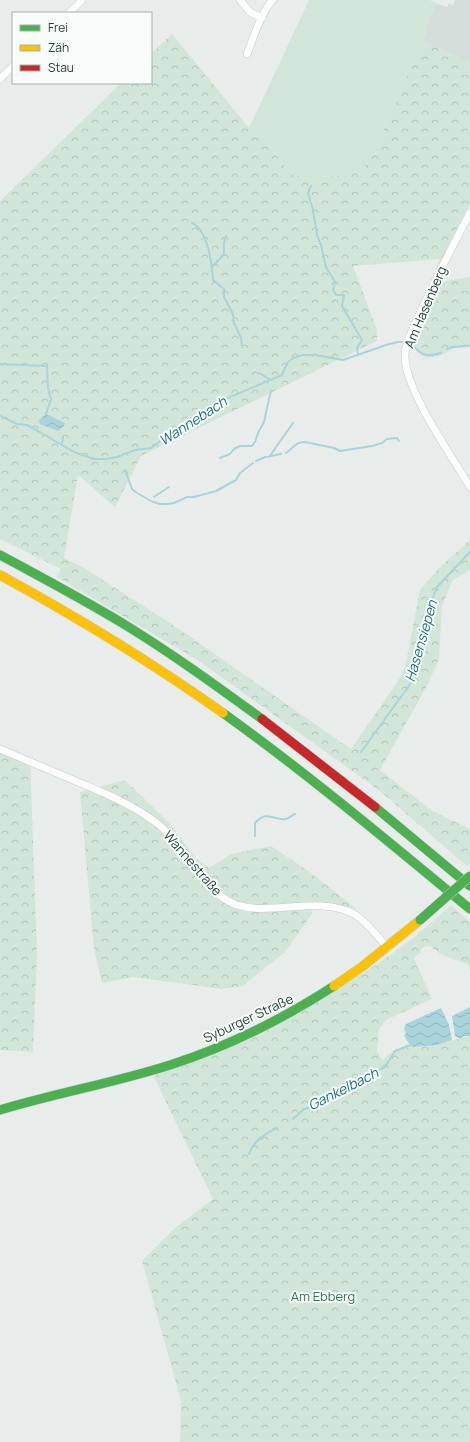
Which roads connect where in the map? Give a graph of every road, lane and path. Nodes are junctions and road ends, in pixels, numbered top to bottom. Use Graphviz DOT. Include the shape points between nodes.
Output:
graph roads {
  1 [pos="82,0"];
  2 [pos="240,0"];
  3 [pos="273,0"];
  4 [pos="70,12"];
  5 [pos="262,18"];
  6 [pos="247,54"];
  7 [pos="12,67"];
  8 [pos="0,79"];
  9 [pos="470,213"];
  10 [pos="468,222"];
  11 [pos="470,488"];
  12 [pos="0,555"];
  13 [pos="0,575"];
  14 [pos="0,749"];
  15 [pos="470,876"];
  16 [pos="470,886"];
  17 [pos="470,909"];
  18 [pos="388,948"];
  19 [pos="0,1110"];
  1 -- 4 [label="street"];
  2 -- 5 [label="street" via="250,12"];
  3 -- 5 [label="street"];
  5 -- 6 [label="street"];
  7 -- 8 [label="street"];
  9 -- 10 [label="street, Am Hasenberg"];
  10 -- 11 [label="street, Am Hasenberg" via="447,256 408,340 405,356 408,373 417,396"];
  12 -- 16 [label="main road" via="111,617 173,656 304,750"];
  13 -- 17 [label="main road" via="132,651 215,706 372,827"];
  14 -- 18 [label="street, Wannestraße" via="103,793 152,819 226,901 248,908 318,906 348,912 358,917"];
  15 -- 18 [label="main road, Syburger Straße, bridge"];
  18 -- 19 [label="main road, Syburger Straße" via="359,971 302,1008 238,1040 164,1066"];
}
